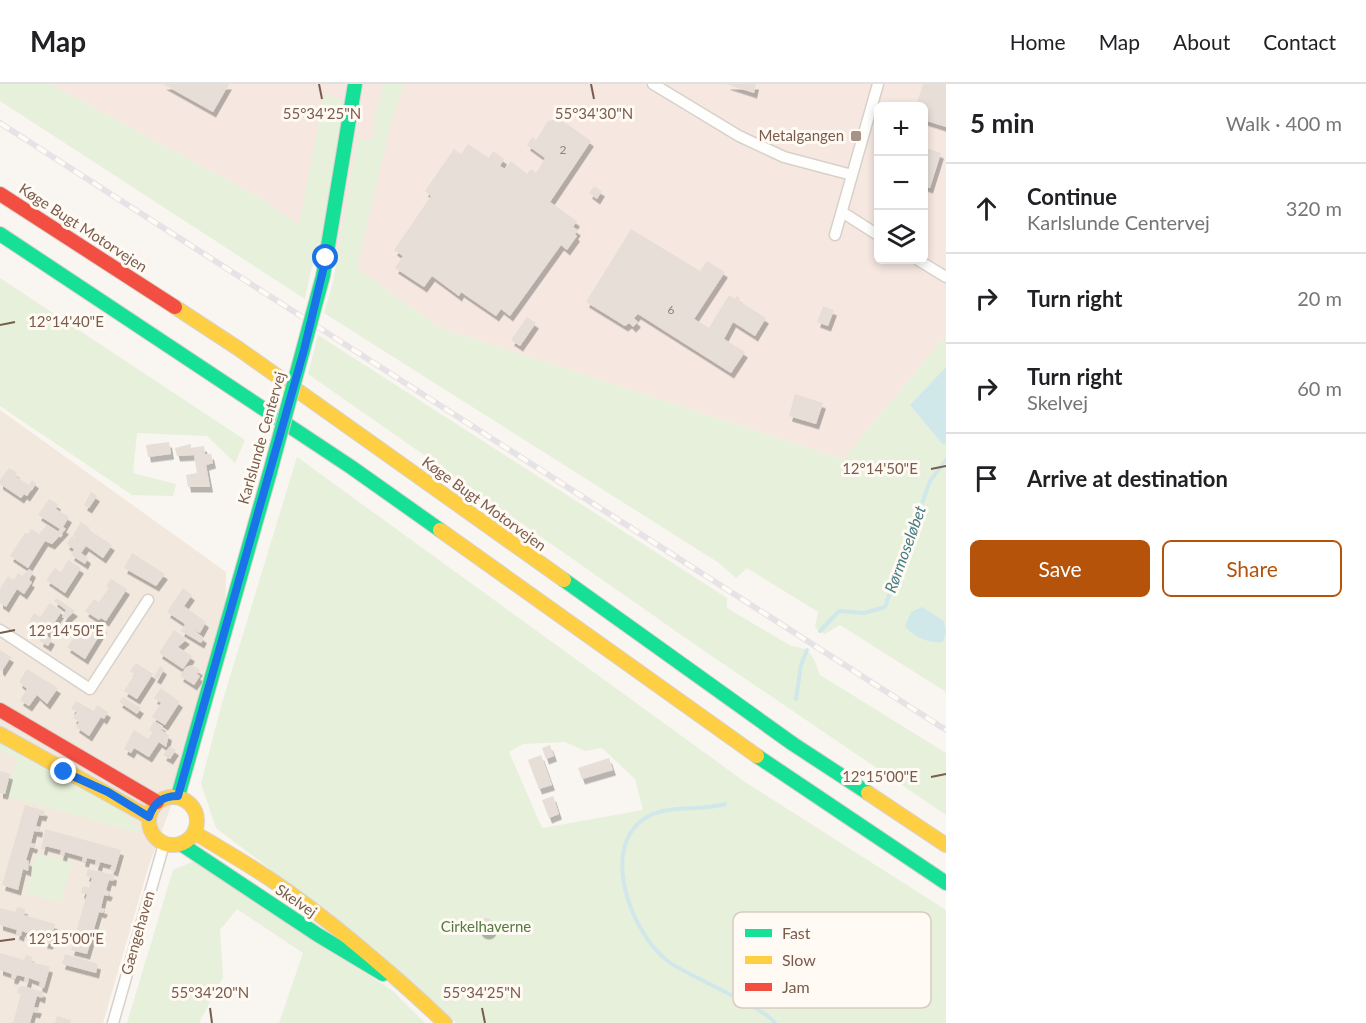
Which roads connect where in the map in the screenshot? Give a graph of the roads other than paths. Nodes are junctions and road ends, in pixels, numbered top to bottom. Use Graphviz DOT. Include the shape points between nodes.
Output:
graph roads {
  1 [pos="355,84"];
  2 [pos="653,84"];
  3 [pos="878,84"];
  4 [pos="852,175"];
  5 [pos="0,194"];
  6 [pos="842,212"];
  7 [pos="874,232"];
  8 [pos="0,234"];
  9 [pos="835,235"];
  10 [pos="925,264"];
  11 [pos="946,277"];
  12 [pos="148,600"];
  13 [pos="0,630"];
  14 [pos="0,710"];
  15 [pos="0,734"];
  16 [pos="178,796"];
  17 [pos="157,802"];
  18 [pos="149,817"];
  19 [pos="195,833"];
  20 [pos="164,844"];
  21 [pos="181,844"];
  22 [pos="946,845"];
  23 [pos="946,883"];
  24 [pos="396,979"];
  25 [pos="113,1023"];
  26 [pos="445,1023"];
  1 -- 16 [label="main road, Karlslunde Centervej, bridge" via="322,276"];
  2 -- 4 [label="street" via="739,136 784,157"];
  3 -- 4 [label="street"];
  4 -- 6 [label="street"];
  5 -- 22 [label="main road, Køge Bugt Motorvejen" via="239,349 793,744"];
  6 -- 7 [label="street"];
  6 -- 9 [label="street"];
  8 -- 23 [label="main road" via="351,466 805,790"];
  10 -- 11 [label="street"];
  12 -- 13 [label="street" via="90,689"];
  14 -- 17 [label="main road"];
  15 -- 18 [label="main road"];
  16 -- 17 [label="main road"];
  16 -- 19 [label="main road" via="196,811"];
  17 -- 18 [label="main road"];
  18 -- 20 [label="main road" via="150,830"];
  19 -- 21 [label="main road"];
  19 -- 24 [label="main road, Skelvej" via="270,879"];
  20 -- 21 [label="main road"];
  20 -- 25 [label="street, Gængehaven"];
  21 -- 24 [label="main road, Skelvej" via="318,935"];
  24 -- 26 [label="main road, Skelvej"];
}
